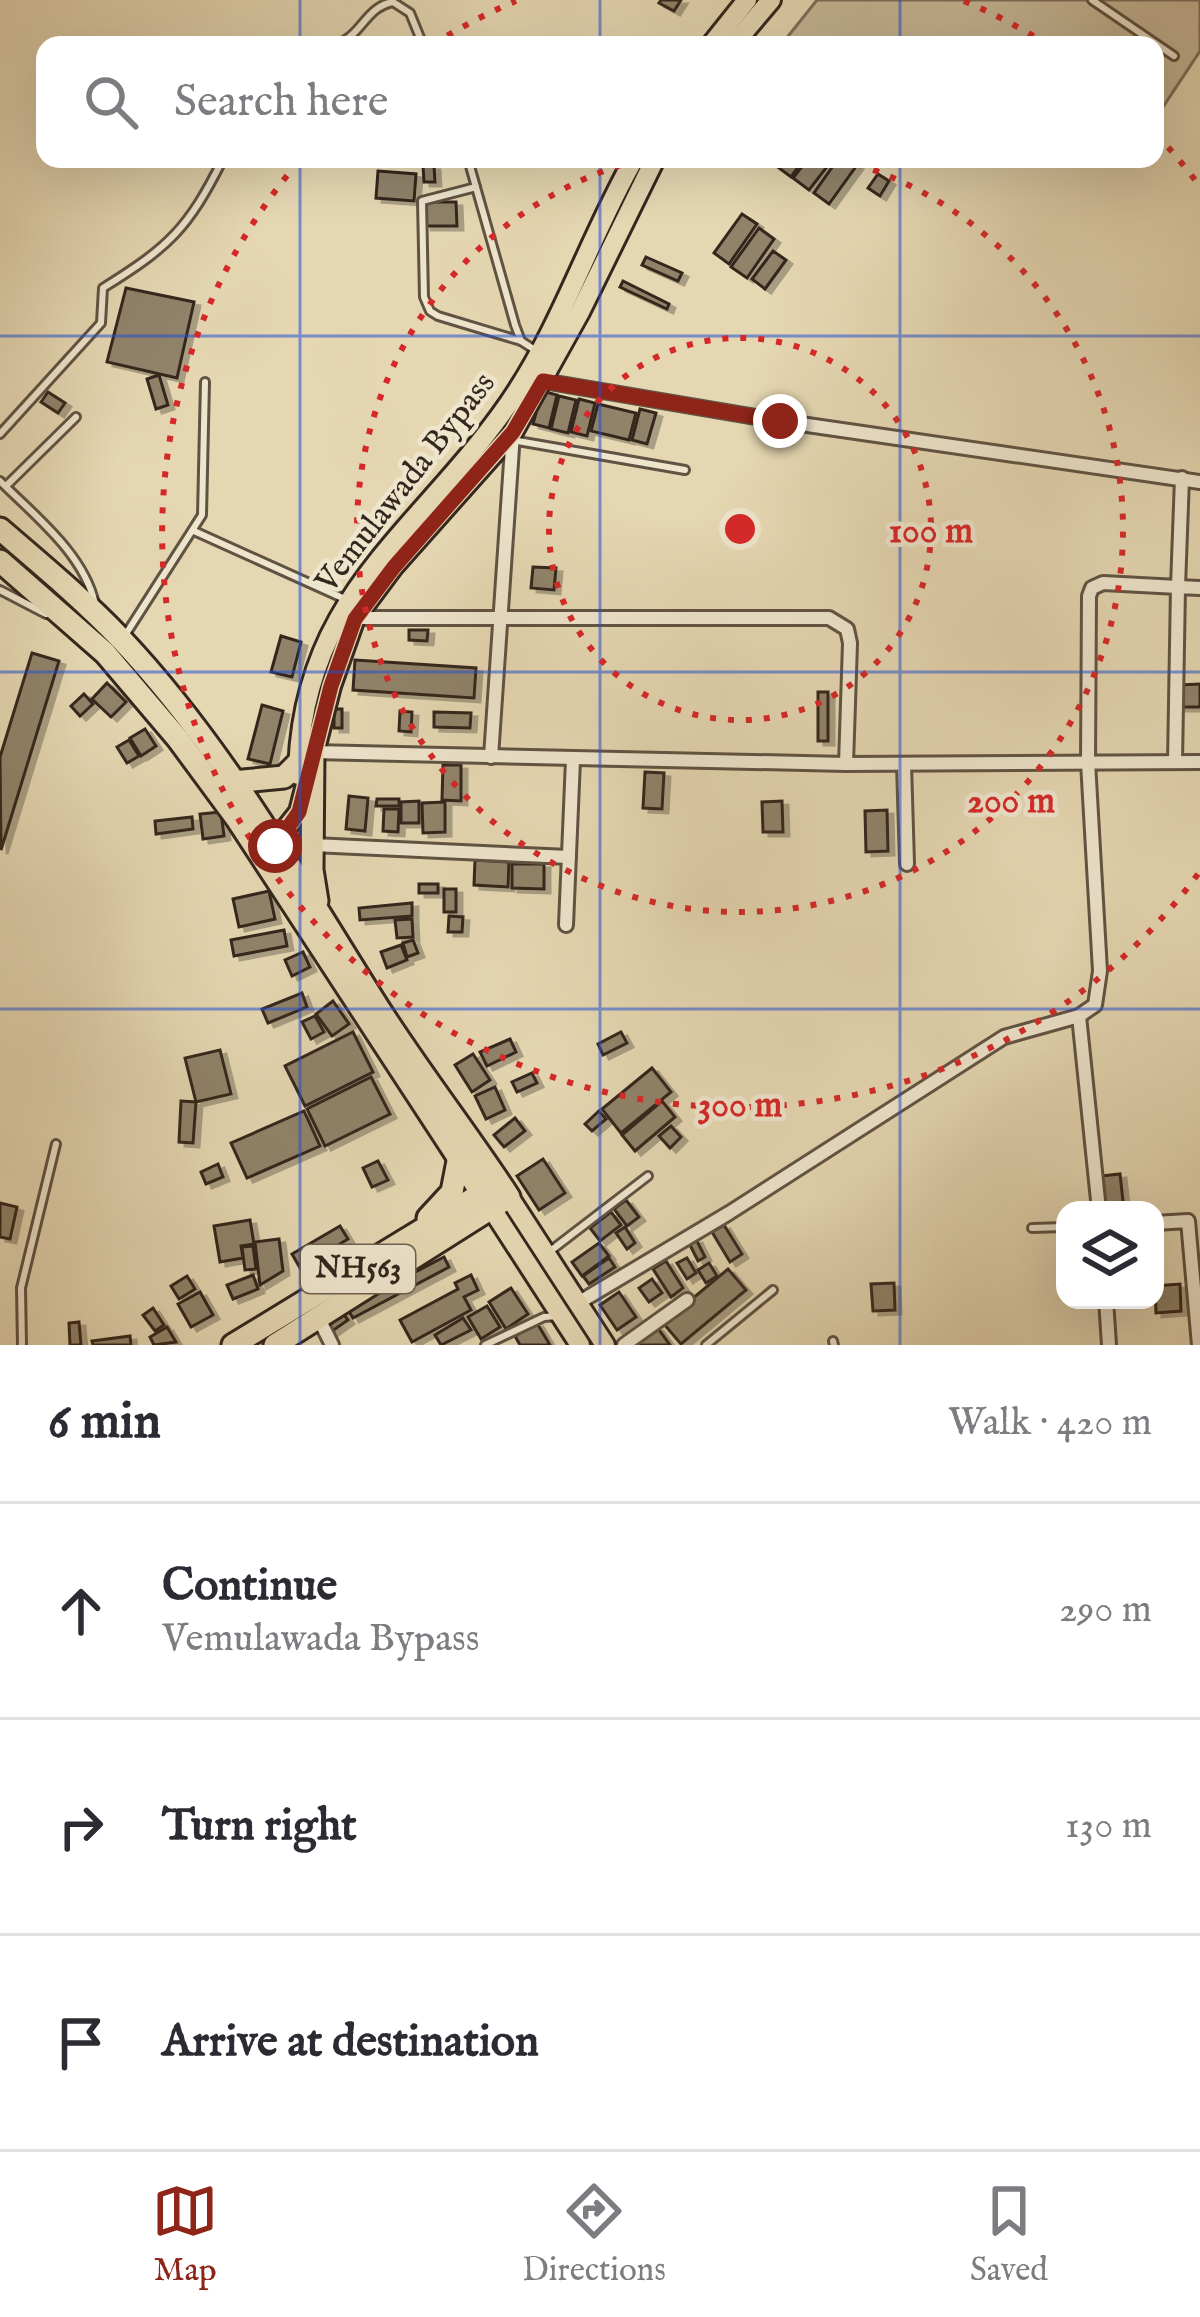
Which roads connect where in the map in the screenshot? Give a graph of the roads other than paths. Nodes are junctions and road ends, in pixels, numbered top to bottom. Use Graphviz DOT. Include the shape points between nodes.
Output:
graph roads {
  1 [pos="747,0"];
  2 [pos="771,0"];
  3 [pos="1092,0"];
  4 [pos="351,36"];
  5 [pos="419,36"];
  6 [pos="718,36"];
  7 [pos="741,36"];
  8 [pos="1145,36"];
  9 [pos="1164,49"];
  10 [pos="1174,56"];
  11 [pos="218,168"];
  12 [pos="471,168"];
  13 [pos="629,168"];
  14 [pos="650,168"];
  15 [pos="476,187"];
  16 [pos="530,347"];
  17 [pos="543,381"];
  18 [pos="205,382"];
  19 [pos="76,417"];
  20 [pos="0,434"];
  21 [pos="512,436"];
  22 [pos="685,470"];
  23 [pos="1182,478"];
  24 [pos="1200,482"];
  25 [pos="3,484"];
  26 [pos="0,529"];
  27 [pos="194,531"];
  28 [pos="0,561"];
  29 [pos="1178,587"];
  30 [pos="1200,588"];
  31 [pos="0,590"];
  32 [pos="351,609"];
  33 [pos="497,621"];
  34 [pos="89,624"];
  35 [pos="122,640"];
  36 [pos="491,757"];
  37 [pos="305,758"];
  38 [pos="573,760"];
  39 [pos="1088,762"];
  40 [pos="1175,762"];
  41 [pos="1200,762"];
  42 [pos="847,764"];
  43 [pos="904,764"];
  44 [pos="232,782"];
  45 [pos="263,845"];
  46 [pos="313,845"];
  47 [pos="569,857"];
  48 [pos="907,863"];
  49 [pos="319,910"];
  50 [pos="566,925"];
  51 [pos="1079,1016"];
  52 [pos="56,1144"];
  53 [pos="459,1156"];
  54 [pos="648,1176"];
  55 [pos="496,1195"];
  56 [pos="1098,1201"];
  57 [pos="1194,1221"];
  58 [pos="1164,1223"];
  59 [pos="1056,1227"];
  60 [pos="1032,1228"];
  61 [pos="401,1243"];
  62 [pos="546,1254"];
  63 [pos="773,1290"];
  64 [pos="687,1300"];
  65 [pos="1107,1309"];
  66 [pos="570,1310"];
  67 [pos="319,1318"];
  68 [pos="22,1345"];
  69 [pos="233,1345"];
  70 [pos="275,1345"];
  71 [pos="332,1345"];
  72 [pos="485,1345"];
  73 [pos="580,1345"];
  74 [pos="605,1345"];
  75 [pos="624,1345"];
  76 [pos="706,1345"];
  77 [pos="1109,1345"];
  78 [pos="1199,1345"];
  1 -- 6 [label="main road"];
  2 -- 7 [label="main road"];
  3 -- 8 [label="lane"];
  4 -- 5 [label="lane" via="373,8 393,2 410,13"];
  9 -- 10 [label="lane"];
  11 -- 20 [label="lane" via="196,213 158,252 104,288 101,323"];
  12 -- 15 [label="lane"];
  13 -- 16 [label="main road, Vemulawada Bypass"];
  14 -- 17 [label="main road, Vemulawada Bypass"];
  15 -- 16 [label="lane"];
  15 -- 16 [label="lane" via="422,201 424,297 438,316"];
  16 -- 32 [label="main road, Vemulawada Bypass" via="511,401 380,556"];
  17 -- 21 [label="main road, Vemulawada Bypass"];
  17 -- 23 [label="street"];
  18 -- 27 [label="lane" via="205,502"];
  19 -- 25 [label="lane"];
  21 -- 22 [label="lane"];
  21 -- 32 [label="main road, Vemulawada Bypass"];
  21 -- 33 [label="street"];
  23 -- 24 [label="street"];
  23 -- 29 [label="street"];
  25 -- 34 [label="lane" via="89,579"];
  26 -- 34 [label="highway"];
  27 -- 32 [label="lane"];
  27 -- 35 [label="lane"];
  28 -- 34 [label="highway"];
  29 -- 30 [label="street"];
  29 -- 39 [label="street" via="1093,588"];
  29 -- 40 [label="street"];
  31 -- 34 [label="lane"];
  32 -- 33 [label="street"];
  32 -- 37 [label="main road, Vemulawada Bypass"];
  33 -- 36 [label="street"];
  33 -- 42 [label="street" via="842,622 850,643"];
  34 -- 35 [label="highway"];
  34 -- 45 [label="highway"];
  35 -- 44 [label="highway"];
  36 -- 37 [label="street"];
  36 -- 38 [label="street"];
  37 -- 44 [label="highway" via="274,780"];
  37 -- 45 [label="main road, Vemulawada Bypass" via="291,808"];
  37 -- 46 [label="highway"];
  38 -- 42 [label="street"];
  38 -- 47 [label="street"];
  39 -- 40 [label="street"];
  39 -- 43 [label="street"];
  39 -- 51 [label="street" via="1100,971 1095,1005"];
  40 -- 41 [label="street"];
  42 -- 43 [label="street"];
  43 -- 48 [label="street"];
  44 -- 45 [label="highway"];
  45 -- 49 [label="highway"];
  45 -- 53 [label="highway"];
  46 -- 47 [label="street"];
  46 -- 49 [label="highway"];
  47 -- 50 [label="street"];
  49 -- 55 [label="highway"];
  51 -- 56 [label="street"];
  51 -- 66 [label="street" via="1004,1037"];
  52 -- 68 [label="lane" via="21,1288"];
  53 -- 55 [label="highway"];
  53 -- 61 [label="highway" via="452,1192"];
  54 -- 62 [label="lane"];
  55 -- 61 [label="highway, NH563"];
  55 -- 62 [label="main road"];
  55 -- 66 [label="main road"];
  55 -- 67 [label="highway, NH563"];
  57 -- 58 [label="street"];
  57 -- 78 [label="street"];
  59 -- 60 [label="lane"];
  61 -- 69 [label="highway, NH563"];
  62 -- 66 [label="main road"];
  63 -- 76 [label="lane"];
  64 -- 75 [label="street"];
  65 -- 77 [label="street"];
  66 -- 72 [label="lane"];
  66 -- 73 [label="main road"];
  66 -- 74 [label="main road"];
  67 -- 70 [label="highway, NH563"];
  67 -- 71 [label="street"];
}
